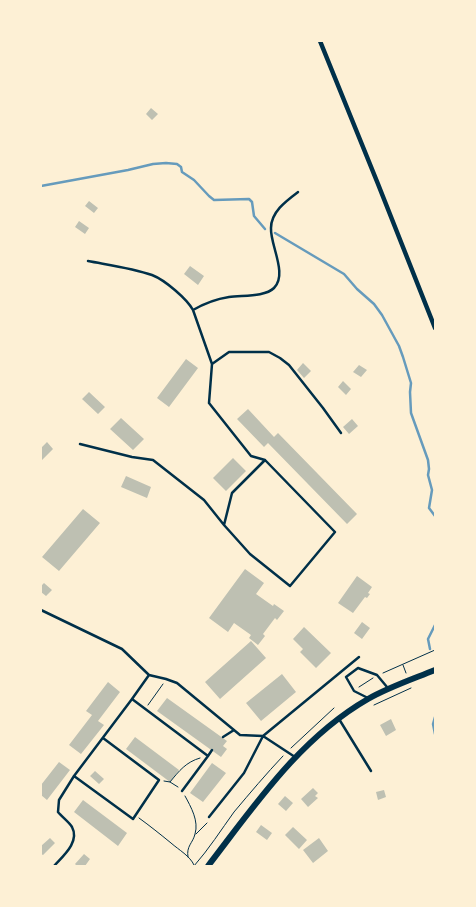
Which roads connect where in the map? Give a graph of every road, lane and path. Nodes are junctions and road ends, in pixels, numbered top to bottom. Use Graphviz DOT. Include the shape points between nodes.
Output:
graph roads {
  1 [pos="320,41"];
  2 [pos="298,192"];
  3 [pos="88,261"];
  4 [pos="194,310"];
  5 [pos="435,328"];
  6 [pos="212,364"];
  7 [pos="341,434"];
  8 [pos="80,444"];
  9 [pos="265,460"];
  10 [pos="224,525"];
  11 [pos="41,610"];
  12 [pos="435,650"];
  13 [pos="359,657"];
  14 [pos="435,670"];
  15 [pos="150,675"];
  16 [pos="377,676"];
  17 [pos="166,679"];
  18 [pos="412,687"];
  19 [pos="389,689"];
  20 [pos="354,690"];
  21 [pos="369,698"];
  22 [pos="132,699"];
  23 [pos="370,706"];
  24 [pos="334,708"];
  25 [pos="145,709"];
  26 [pos="339,718"];
  27 [pos="234,730"];
  28 [pos="263,736"];
  29 [pos="223,737"];
  30 [pos="103,738"];
  31 [pos="212,750"];
  32 [pos="287,752"];
  33 [pos="208,756"];
  34 [pos="296,758"];
  35 [pos="371,771"];
  36 [pos="74,776"];
  37 [pos="160,780"];
  38 [pos="170,782"];
  39 [pos="182,791"];
  40 [pos="135,815"];
  41 [pos="210,817"];
  42 [pos="195,835"];
  43 [pos="188,857"];
  44 [pos="54,866"];
  45 [pos="194,866"];
  46 [pos="208,866"];
  1 -- 5 [label="street"];
  2 -- 4 [label="lane" via="281,206 270,228 279,275 274,288 264,293 221,298"];
  3 -- 4 [label="lane" via="154,276 188,301"];
  4 -- 6 [label="lane"];
  6 -- 7 [label="lane" via="228,352 268,352 280,358"];
  6 -- 9 [label="lane" via="209,404 251,456"];
  8 -- 10 [label="lane" via="154,460 204,500"];
  9 -- 10 [label="lane" via="232,493"];
  9 -- 10 [label="lane" via="335,532 290,586 250,554"];
  11 -- 15 [label="lane" via="122,649"];
  12 -- 16 [label="path"];
  13 -- 28 [label="lane"];
  14 -- 19 [label="main road"];
  15 -- 17 [label="lane"];
  15 -- 22 [label="lane"];
  16 -- 19 [label="lane"];
  16 -- 20 [label="path"];
  16 -- 20 [label="lane" via="358,668 346,677"];
  17 -- 25 [label="path"];
  17 -- 27 [label="lane" via="177,684"];
  18 -- 23 [label="path"];
  19 -- 21 [label="main road"];
  20 -- 21 [label="lane"];
  21 -- 26 [label="main road"];
  22 -- 25 [label="lane"];
  22 -- 30 [label="lane"];
  24 -- 32 [label="path"];
  25 -- 33 [label="lane"];
  26 -- 34 [label="main road"];
  26 -- 35 [label="lane"];
  27 -- 28 [label="lane" via="240,735"];
  27 -- 29 [label="lane"];
  28 -- 32 [label="lane"];
  28 -- 41 [label="lane" via="244,773"];
  30 -- 36 [label="lane"];
  30 -- 37 [label="lane"];
  31 -- 33 [label="lane"];
  32 -- 34 [label="lane"];
  32 -- 45 [label="path" via="249,794"];
  33 -- 38 [label="path" via="192,760"];
  33 -- 39 [label="lane"];
  34 -- 46 [label="main road"];
  36 -- 40 [label="lane" via="132,819"];
  36 -- 44 [label="lane" via="58,806 58,812 72,826 73,839"];
  37 -- 38 [label="path"];
  37 -- 40 [label="lane"];
  38 -- 39 [label="path"];
  39 -- 42 [label="path" via="191,806"];
  40 -- 43 [label="path"];
  41 -- 42 [label="path"];
  42 -- 43 [label="path"];
  43 -- 45 [label="path"];
}
